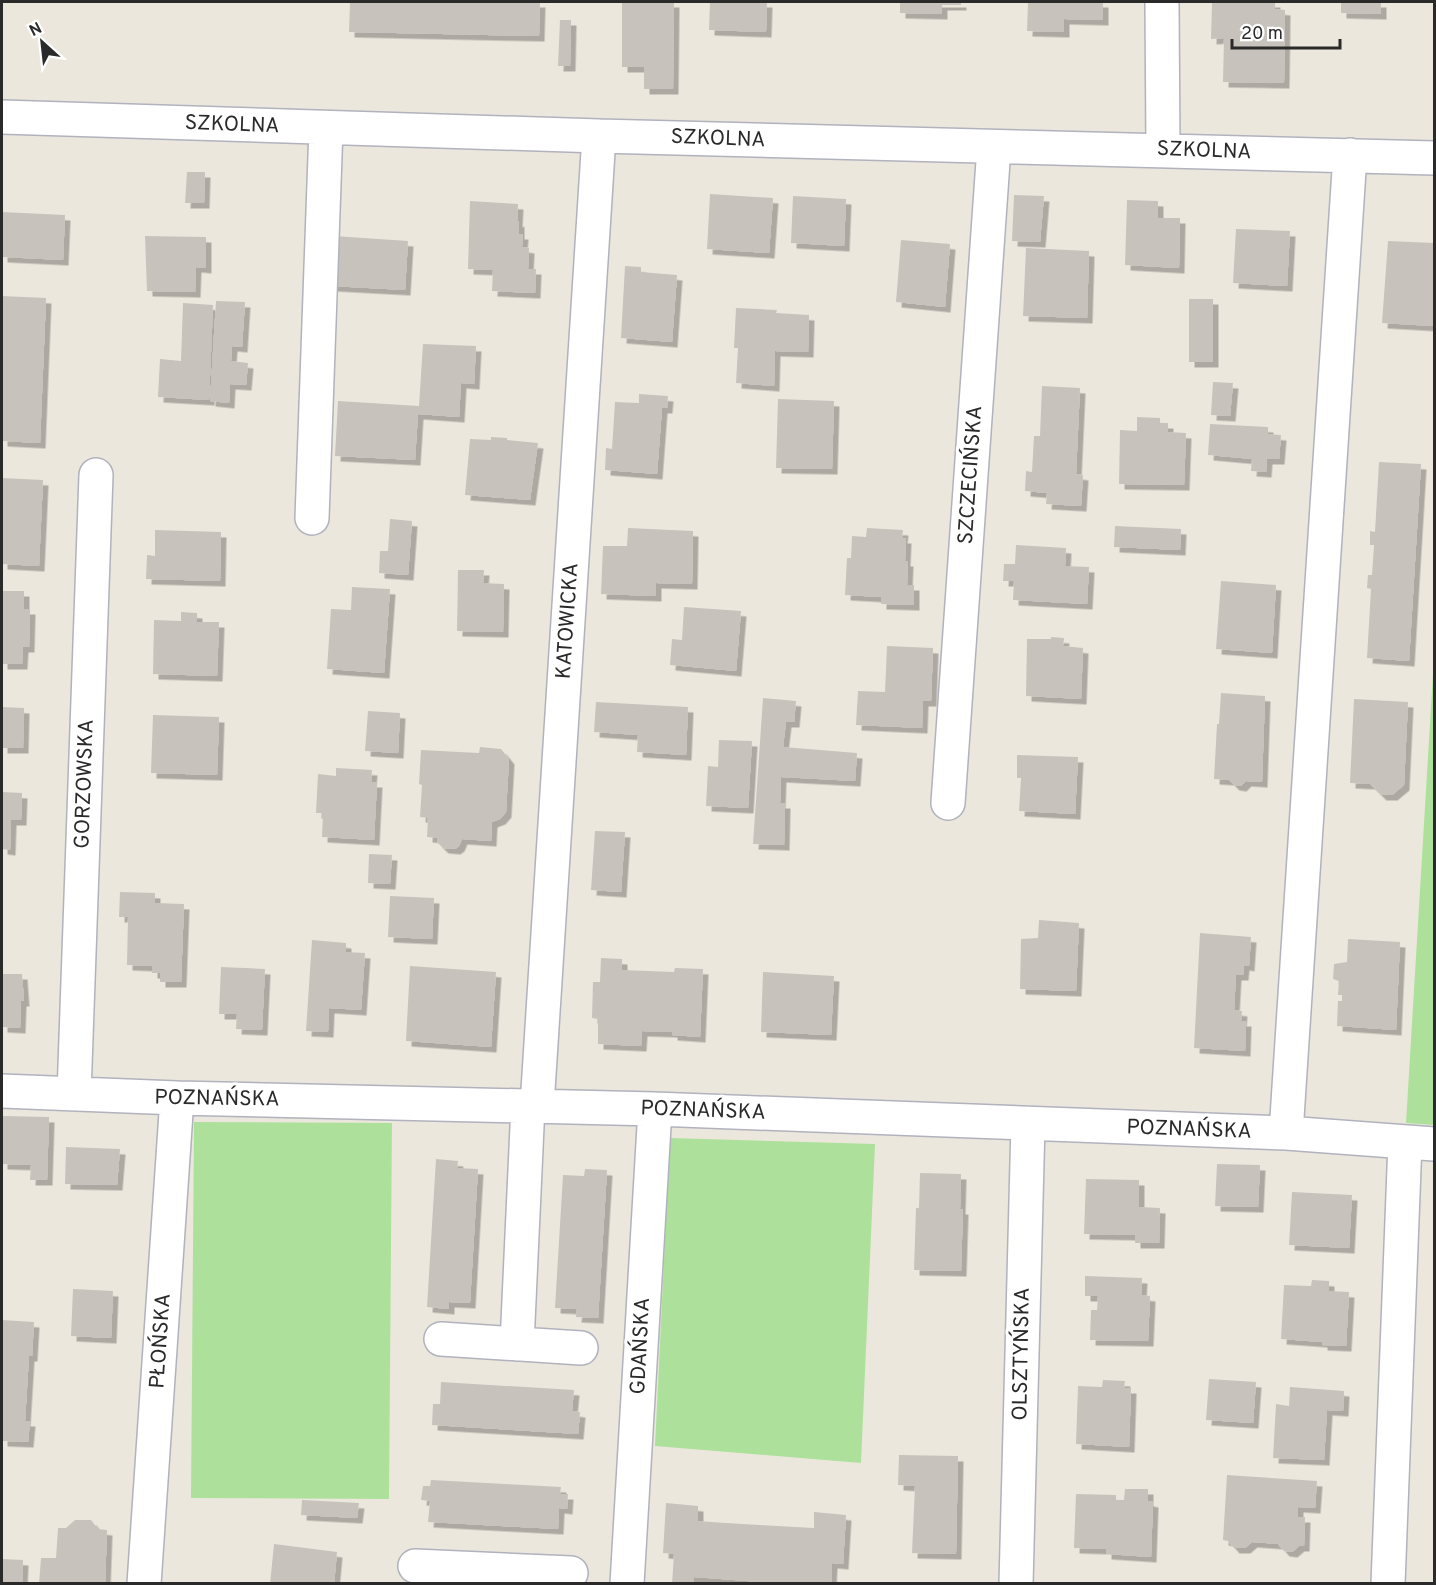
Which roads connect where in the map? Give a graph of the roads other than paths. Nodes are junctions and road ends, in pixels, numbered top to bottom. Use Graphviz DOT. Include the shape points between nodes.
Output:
graph roads {
  1 [pos="1162,2"];
  2 [pos="2,117"];
  3 [pos="327,128"];
  4 [pos="599,136"];
  5 [pos="994,147"];
  6 [pos="1162,150"];
  7 [pos="1350,155"];
  8 [pos="1434,158"];
  9 [pos="96,475"];
  10 [pos="312,518"];
  11 [pos="948,803"];
  12 [pos="2,1091"];
  13 [pos="74,1094"];
  14 [pos="177,1098"];
  15 [pos="533,1105"];
  16 [pos="655,1109"];
  17 [pos="1028,1124"];
  18 [pos="1286,1133"];
  19 [pos="1420,1143"];
  20 [pos="441,1339"];
  21 [pos="517,1344"];
  22 [pos="581,1348"];
  23 [pos="415,1566"];
  24 [pos="571,1573"];
  25 [pos="491,1576"];
  26 [pos="144,1584"];
  27 [pos="627,1584"];
  28 [pos="1016,1584"];
  29 [pos="1388,1584"];
  1 -- 6 [label="street"];
  2 -- 3 [label="street, SZKOLNA"];
  3 -- 4 [label="street, SZKOLNA"];
  3 -- 10 [label="street"];
  4 -- 5 [label="street, SZKOLNA"];
  4 -- 15 [label="street, KATOWICKA"];
  5 -- 6 [label="street, SZKOLNA"];
  5 -- 11 [label="street, SZCZECIŃSKA"];
  6 -- 7 [label="street, SZKOLNA"];
  7 -- 8 [label="street, SZKOLNA"];
  7 -- 18 [label="street"];
  9 -- 13 [label="street, GORZOWSKA"];
  12 -- 13 [label="street, POZNAŃSKA"];
  13 -- 14 [label="street, POZNAŃSKA"];
  14 -- 15 [label="street, POZNAŃSKA"];
  14 -- 26 [label="street, PŁOŃSKA"];
  15 -- 16 [label="street, POZNAŃSKA"];
  15 -- 21 [label="street, KATOWICKA"];
  16 -- 17 [label="street, POZNAŃSKA"];
  16 -- 27 [label="street, GDAŃSKA"];
  17 -- 18 [label="street, POZNAŃSKA"];
  17 -- 28 [label="street, OLSZTYŃSKA"];
  18 -- 19 [label="street, POZNAŃSKA"];
  19 -- 29 [label="street, POZNAŃSKA"];
  20 -- 21 [label="street"];
  21 -- 22 [label="street"];
  23 -- 25 [label="street"];
  24 -- 25 [label="street"];
}
